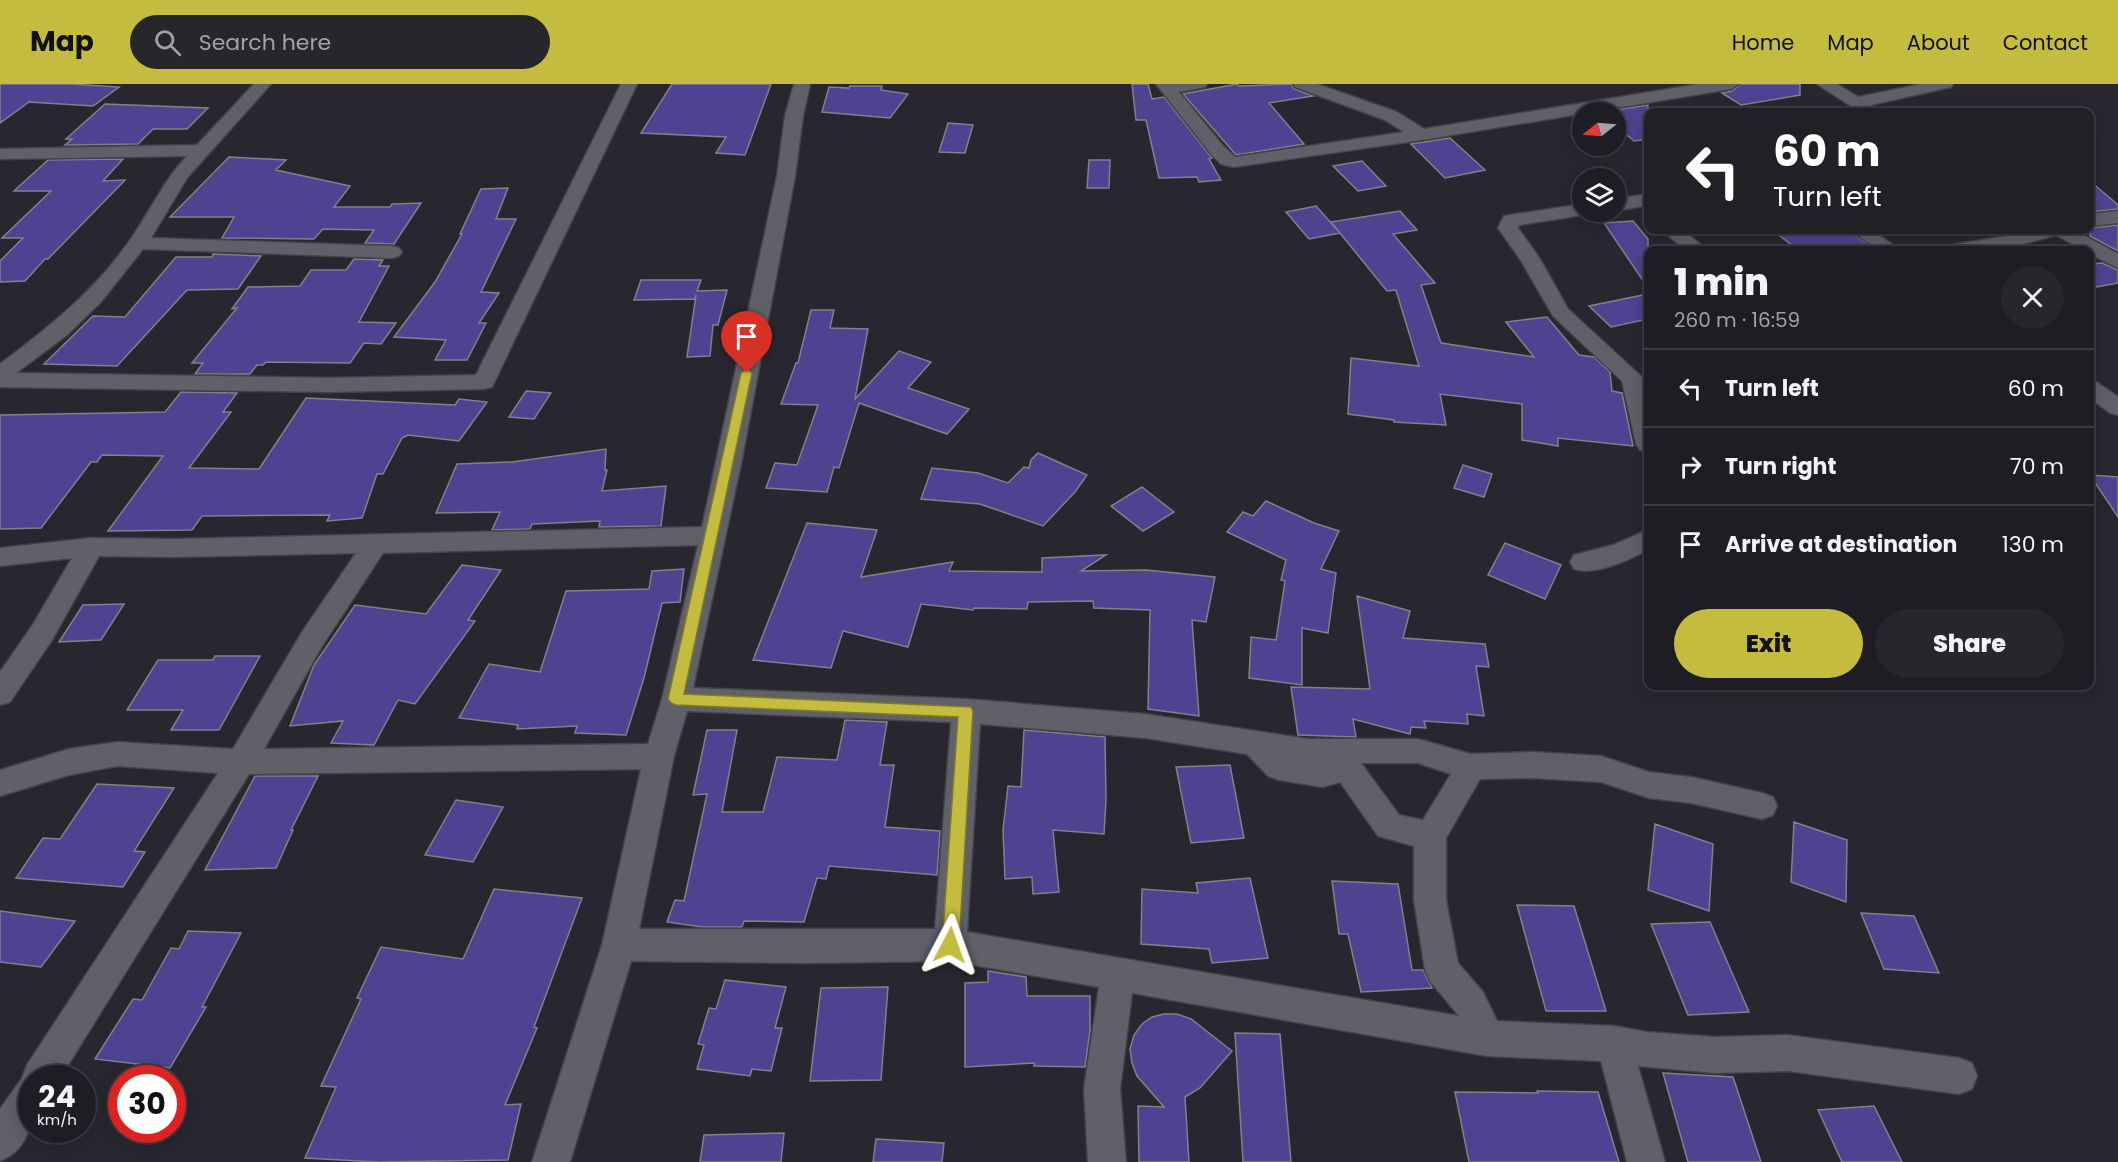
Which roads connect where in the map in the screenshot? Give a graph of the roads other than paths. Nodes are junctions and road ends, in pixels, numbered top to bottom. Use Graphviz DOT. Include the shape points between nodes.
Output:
graph roads {
  1 [pos="263,84"];
  2 [pos="628,84"];
  3 [pos="802,84"];
  4 [pos="1199,84"];
  5 [pos="1301,84"];
  6 [pos="1731,84"];
  7 [pos="1825,84"];
  8 [pos="1945,84"];
  9 [pos="1166,87"];
  10 [pos="1855,103"];
  11 [pos="1864,108"];
  12 [pos="1422,135"];
  13 [pos="203,150"];
  14 [pos="0,154"];
  15 [pos="1644,204"];
  16 [pos="1626,205"];
  17 [pos="1572,211"];
  18 [pos="2118,217"];
  19 [pos="2094,220"];
  20 [pos="1677,234"];
  21 [pos="1866,234"];
  22 [pos="2040,234"];
  23 [pos="2068,234"];
  24 [pos="138,243"];
  25 [pos="1692,246"];
  26 [pos="1884,246"];
  27 [pos="1983,246"];
  28 [pos="2090,246"];
  29 [pos="2094,249"];
  30 [pos="392,252"];
  31 [pos="2118,262"];
  32 [pos="0,375"];
  33 [pos="0,380"];
  34 [pos="2094,391"];
  35 [pos="2118,408"];
  36 [pos="1644,427"];
  37 [pos="712,536"];
  38 [pos="1644,541"];
  39 [pos="377,542"];
  40 [pos="91,547"];
  41 [pos="0,557"];
  42 [pos="1583,562"];
  43 [pos="0,694"];
  44 [pos="676,699"];
  45 [pos="966,711"];
  46 [pos="1255,743"];
  47 [pos="659,756"];
  48 [pos="241,762"];
  49 [pos="1471,767"];
  50 [pos="0,783"];
  51 [pos="1762,806"];
  52 [pos="1430,836"];
  53 [pos="619,945"];
  54 [pos="950,945"];
  55 [pos="1118,974"];
  56 [pos="1487,1038"];
  57 [pos="1614,1044"];
  58 [pos="48,1065"];
  59 [pos="1959,1076"];
  60 [pos="18,1114"];
  61 [pos="0,1142"];
  62 [pos="551,1162"];
  63 [pos="1107,1162"];
  64 [pos="1646,1162"];
  1 -- 13 [label="street"];
  2 -- 33 [label="street" via="484,382 329,385"];
  3 -- 37 [label="street"];
  4 -- 9 [label="street"];
  5 -- 12 [label="street" via="1391,116"];
  6 -- 12 [label="street" via="1593,96"];
  7 -- 10 [label="street"];
  8 -- 10 [label="street"];
  9 -- 12 [label="street" via="1217,150 1234,162"];
  10 -- 11 [label="street"];
  13 -- 14 [label="street"];
  13 -- 24 [label="street" via="179,175"];
  15 -- 16 [label="street"];
  17 -- 36 [label="street" via="1511,220 1508,228 1560,312 1633,379"];
  18 -- 19 [label="street"];
  20 -- 25 [label="street"];
  21 -- 26 [label="street"];
  22 -- 27 [label="street"];
  23 -- 28 [label="street"];
  24 -- 30 [label="street"];
  24 -- 32 [label="street" via="76,316"];
  29 -- 31 [label="street"];
  34 -- 35 [label="street"];
  37 -- 39 [label="street"];
  37 -- 44 [label="street"];
  38 -- 42 [label="street" via="1620,553"];
  39 -- 40 [label="street"];
  39 -- 48 [label="street" via="312,639"];
  40 -- 41 [label="street"];
  40 -- 43 [label="street" via="42,633"];
  44 -- 45 [label="street"];
  44 -- 47 [label="street"];
  45 -- 46 [label="street" via="1145,726"];
  45 -- 54 [label="street"];
  46 -- 49 [label="street" via="1308,751 1418,752"];
  46 -- 52 [label="street" via="1279,767 1323,774 1347,768 1389,826"];
  47 -- 48 [label="street"];
  47 -- 53 [label="street"];
  48 -- 50 [label="street" via="117,754 69,762"];
  48 -- 58 [label="street"];
  49 -- 51 [label="street" via="1532,765 1601,770 1649,786 1691,790"];
  49 -- 52 [label="street"];
  52 -- 56 [label="street" via="1430,900 1442,970 1471,1004"];
  53 -- 54 [label="street"];
  53 -- 62 [label="street"];
  54 -- 55 [label="street"];
  55 -- 56 [label="street"];
  55 -- 63 [label="street" via="1102,1089"];
  56 -- 57 [label="street"];
  57 -- 59 [label="street" via="1715,1055 1788,1053"];
  57 -- 64 [label="street"];
  60 -- 61 [label="street"];
}
